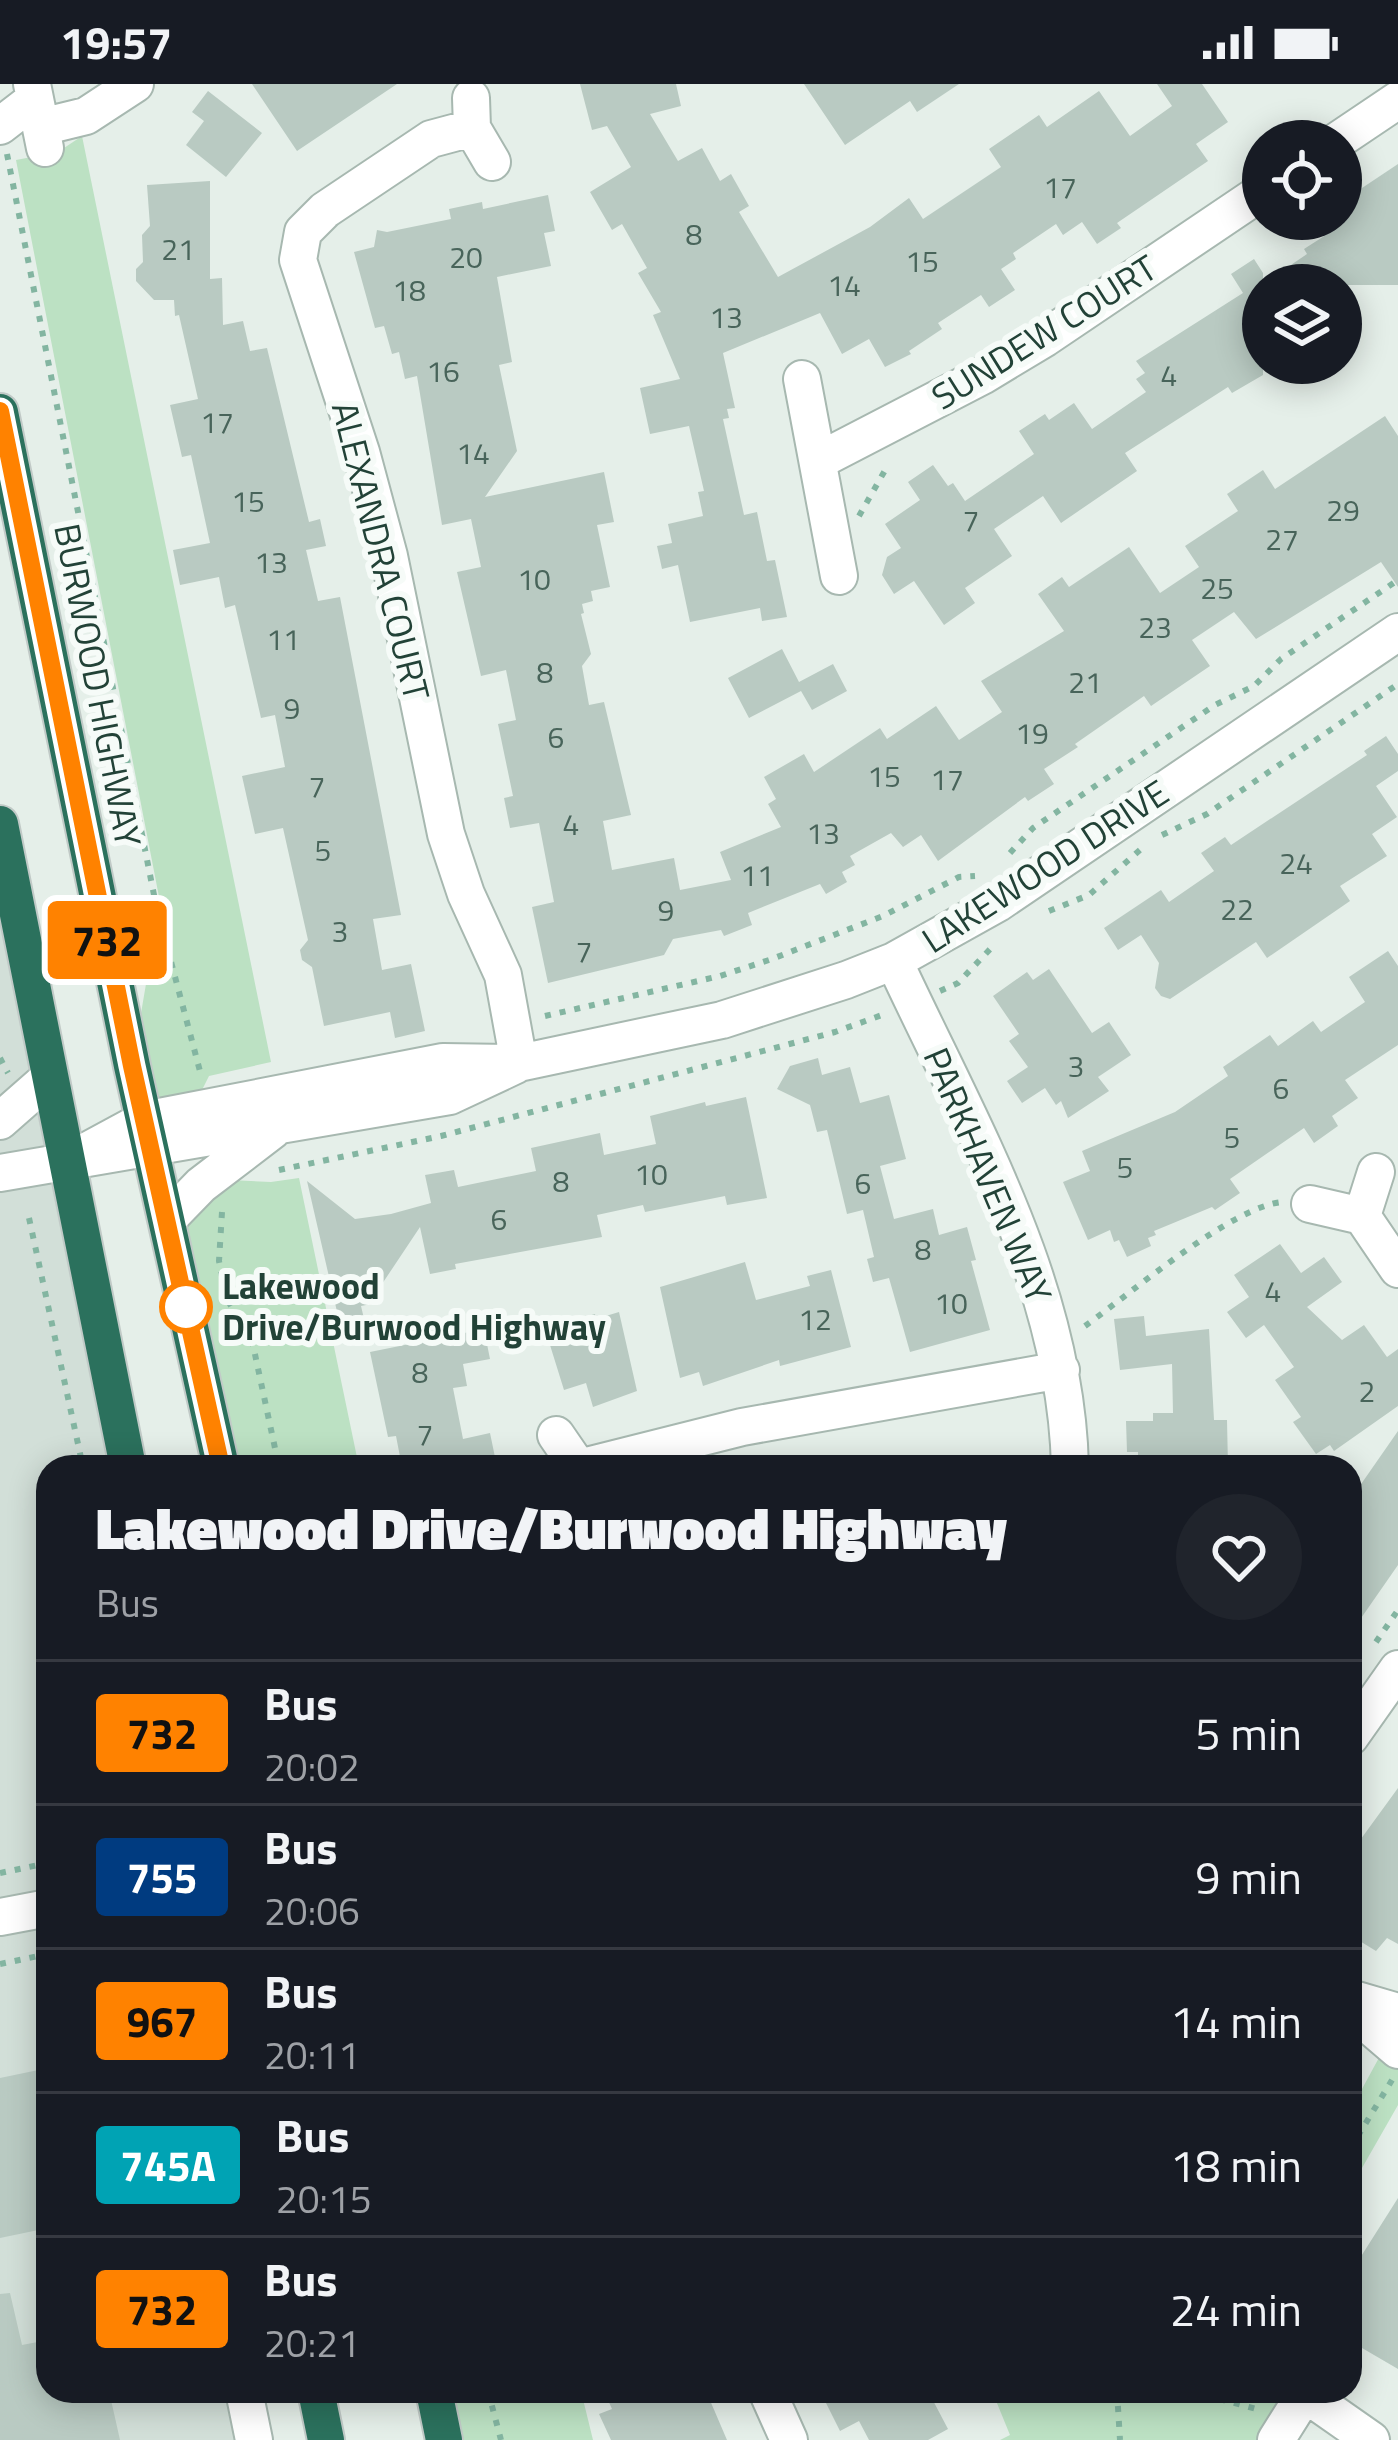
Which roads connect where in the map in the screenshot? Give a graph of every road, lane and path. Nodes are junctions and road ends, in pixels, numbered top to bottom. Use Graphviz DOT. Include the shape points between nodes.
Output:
graph roads {
  1 [pos="135,84"];
  2 [pos="1398,100"];
  3 [pos="39,118"];
  4 [pos="1362,124"];
  5 [pos="0,126"];
  6 [pos="492,162"];
  7 [pos="1242,205"];
  8 [pos="802,379"];
  9 [pos="0,412"];
  10 [pos="818,461"];
  11 [pos="839,577"];
  12 [pos="1398,580"];
  13 [pos="1398,632"];
  14 [pos="1398,684"];
  15 [pos="0,824"];
  16 [pos="1005,860"];
  17 [pos="990,870"];
  18 [pos="1034,916"];
  19 [pos="995,944"];
  20 [pos="894,961"];
  21 [pos="931,995"];
  22 [pos="896,1009"];
  23 [pos="528,1020"];
  24 [pos="519,1063"];
  25 [pos="50,1077"];
  26 [pos="196,1081"];
  27 [pos="0,1121"];
  28 [pos="275,1128"];
  29 [pos="147,1134"];
  30 [pos="70,1160"];
  31 [pos="267,1172"];
  32 [pos="1376,1172"];
  33 [pos="0,1173"];
  34 [pos="219,1201"];
  35 [pos="1310,1204"];
  36 [pos="1362,1216"];
  37 [pos="29,1218"];
  38 [pos="167,1220"];
  39 [pos="1398,1269"];
  40 [pos="1085,1326"];
  41 [pos="1060,1370"];
  42 [pos="556,1435"];
  43 [pos="80,1455"];
  44 [pos="126,1455"];
  45 [pos="218,1455"];
  46 [pos="276,1455"];
  47 [pos="571,1455"];
  48 [pos="629,1455"];
  49 [pos="1069,1455"];
  50 [pos="1398,1669"];
  51 [pos="1362,1720"];
  52 [pos="36,1866"];
  53 [pos="0,1873"];
  54 [pos="36,1910"];
  55 [pos="0,1917"];
  56 [pos="36,1956"];
  57 [pos="0,1964"];
  58 [pos="1362,2002"];
  59 [pos="1398,2012"];
  60 [pos="1362,2019"];
  61 [pos="1398,2050"];
  62 [pos="1398,2069"];
  63 [pos="1362,2129"];
  64 [pos="246,2403"];
  65 [pos="318,2403"];
  66 [pos="436,2403"];
  67 [pos="491,2403"];
  68 [pos="772,2403"];
  69 [pos="1118,2403"];
  70 [pos="1226,2403"];
  71 [pos="1293,2403"];
  72 [pos="1319,2403"];
  73 [pos="1271,2426"];
  74 [pos="254,2440"];
  75 [pos="326,2440"];
  76 [pos="444,2440"];
  77 [pos="501,2440"];
  78 [pos="789,2440"];
  79 [pos="1120,2440"];
  80 [pos="1371,2440"];
  1 -- 3 [label="street" via="86,116"];
  2 -- 4 [label="street"];
  3 -- 5 [label="street"];
  3 -- 26 [label="path" via="8,159"];
  6 -- 24 [label="street, ALEXANDRA COURT" via="472,113 325,210 304,232 298,260 361,452 446,834 503,975"];
  7 -- 10 [label="street, SUNDEW COURT" via="1046,338"];
  8 -- 10 [label="street"];
  9 -- 29 [label="highway, BURWOOD HIGHWAY"];
  10 -- 11 [label="street"];
  12 -- 16 [label="path" via="1254,686 1033,828"];
  13 -- 20 [label="street, LAKEWOOD DRIVE" via="998,902"];
  14 -- 18 [label="path" via="1207,814 1158,837 1089,895"];
  15 -- 25 [label="highway"];
  17 -- 23 [label="path" via="772,959"];
  19 -- 21 [label="path" via="958,983"];
  20 -- 24 [label="street, LAKEWOOD DRIVE" via="722,1020"];
  20 -- 41 [label="street, PARKHAVEN WAY" via="1018,1228"];
  22 -- 31 [label="path" via="441,1136"];
  24 -- 28 [label="street, LAKEWOOD DRIVE" via="450,1096"];
  24 -- 29 [label="street, LAKEWOOD DRIVE" via="443,1062"];
  25 -- 27 [label="street"];
  25 -- 30 [label="highway"];
  28 -- 29 [label="street, LAKEWOOD DRIVE"];
  28 -- 38 [label="street, LAKEWOOD DRIVE"];
  29 -- 30 [label="street, LAKEWOOD DRIVE"];
  29 -- 38 [label="highway, BURWOOD HIGHWAY"];
  30 -- 33 [label="street, LAKEWOOD DRIVE"];
  30 -- 44 [label="highway"];
  32 -- 36 [label="street"];
  34 -- 46 [label="path" via="226,1297 253,1346"];
  35 -- 36 [label="street"];
  35 -- 40 [label="path" via="1276,1202 1248,1213"];
  36 -- 39 [label="street"];
  37 -- 43 [label="path"];
  38 -- 45 [label="highway, BURWOOD HIGHWAY"];
  41 -- 48 [label="street"];
  41 -- 49 [label="street, PARKHAVEN WAY"];
  42 -- 47 [label="street"];
  50 -- 51 [label="street"];
  52 -- 53 [label="path"];
  54 -- 55 [label="street"];
  56 -- 57 [label="path"];
  58 -- 59 [label="street"];
  60 -- 61 [label="street"];
  62 -- 63 [label="path"];
  64 -- 74 [label="street"];
  65 -- 75 [label="highway"];
  66 -- 76 [label="highway"];
  67 -- 77 [label="path"];
  68 -- 78 [label="street"];
  69 -- 79 [label="path"];
  70 -- 73 [label="path"];
  71 -- 73 [label="street"];
  72 -- 80 [label="street"];
}
